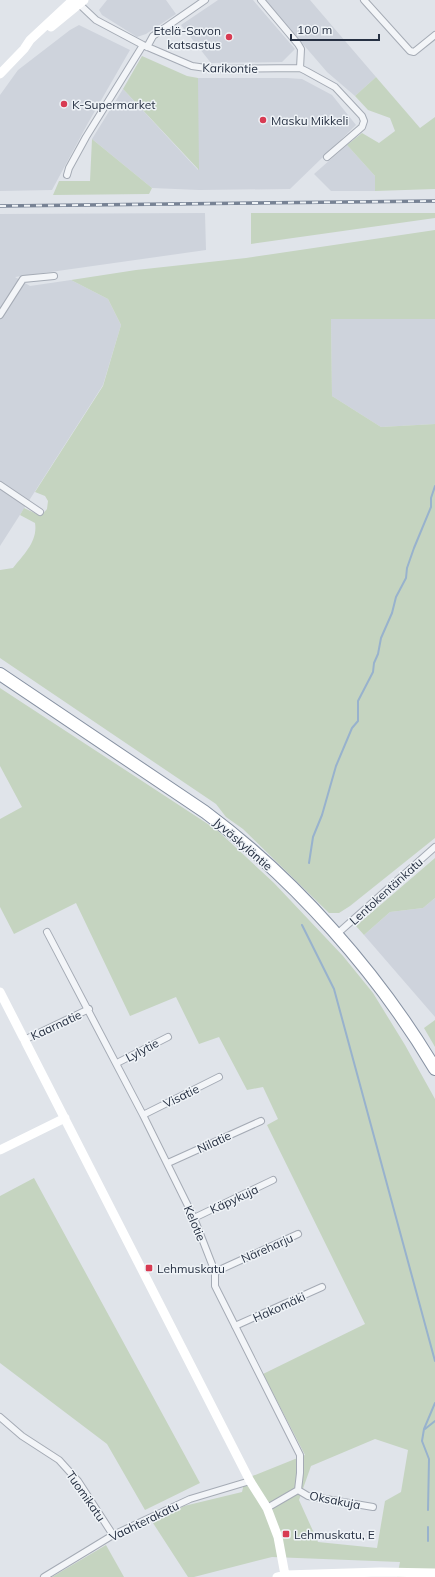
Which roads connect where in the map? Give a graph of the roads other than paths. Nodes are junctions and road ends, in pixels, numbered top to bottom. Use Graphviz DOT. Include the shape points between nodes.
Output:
graph roads {
  1 [pos="205,0"];
  2 [pos="261,0"];
  3 [pos="78,1"];
  4 [pos="366,1"];
  5 [pos="435,34"];
  6 [pos="145,46"];
  7 [pos="300,68"];
  8 [pos="0,74"];
  9 [pos="327,157"];
  10 [pos="67,175"];
  11 [pos="54,276"];
  12 [pos="0,315"];
  13 [pos="0,485"];
  14 [pos="40,512"];
  15 [pos="0,674"];
  16 [pos="435,847"];
  17 [pos="47,932"];
  18 [pos="337,934"];
  19 [pos="0,992"];
  20 [pos="89,1009"];
  21 [pos="168,1037"];
  22 [pos="24,1040"];
  23 [pos="117,1063"];
  24 [pos="435,1069"];
  25 [pos="219,1077"];
  26 [pos="143,1115"];
  27 [pos="65,1118"];
  28 [pos="261,1121"];
  29 [pos="0,1150"];
  30 [pos="168,1163"];
  31 [pos="273,1180"];
  32 [pos="194,1218"];
  33 [pos="298,1234"];
  34 [pos="214,1272"];
  35 [pos="322,1287"];
  36 [pos="235,1326"];
  37 [pos="0,1417"];
  38 [pos="250,1481"];
  39 [pos="298,1490"];
  40 [pos="373,1507"];
  41 [pos="267,1508"];
  42 [pos="113,1535"];
  43 [pos="435,1573"];
  44 [pos="281,1576"];
  45 [pos="44,1577"];
  1 -- 6 [label="street" via="153,36"];
  2 -- 7 [label="street" via="301,49"];
  3 -- 6 [label="street, Karikontie" via="96,20"];
  3 -- 8 [label="street" via="30,40"];
  4 -- 5 [label="street" via="410,51 414,52"];
  6 -- 7 [label="street, Karikontie" via="201,68"];
  6 -- 10 [label="street" via="86,137"];
  7 -- 9 [label="street, Karikontie" via="335,87 364,121 362,127"];
  11 -- 12 [label="street" via="23,279"];
  13 -- 14 [label="street"];
  15 -- 18 [label="highway, Jyväskyläntie" via="223,825 283,878"];
  16 -- 18 [label="street, Lentokentänkatu"];
  17 -- 20 [label="street, Kelotie"];
  18 -- 24 [label="highway, Jyväskyläntie" via="400,1014"];
  19 -- 22 [label="street"];
  20 -- 22 [label="street, Kaarnatie"];
  20 -- 23 [label="street, Kelotie"];
  21 -- 23 [label="street, Lylytie"];
  22 -- 27 [label="street"];
  23 -- 26 [label="street, Kelotie"];
  25 -- 26 [label="street, Visatie"];
  26 -- 30 [label="street, Kelotie"];
  27 -- 29 [label="street"];
  27 -- 38 [label="street"];
  28 -- 30 [label="street, Nilatie"];
  30 -- 32 [label="street, Kelotie"];
  31 -- 32 [label="street, Käpykuja"];
  32 -- 34 [label="street, Kelotie"];
  33 -- 34 [label="street, Näreharju"];
  34 -- 36 [label="street, Kelotie" via="215,1286"];
  35 -- 36 [label="street, Hakomäki"];
  36 -- 39 [label="street, Kelotie" via="300,1455"];
  37 -- 42 [label="street, Tuomikatu" via="22,1436 59,1460 78,1481"];
  38 -- 41 [label="street"];
  38 -- 42 [label="street, Vaahterakatu" via="190,1499"];
  39 -- 40 [label="street, Oksakuja" via="308,1496"];
  39 -- 41 [label="street"];
  41 -- 44 [label="street" via="278,1536"];
  42 -- 45 [label="street, Vaahterakatu"];
  43 -- 44 [label="street" via="380,1572"];
}
